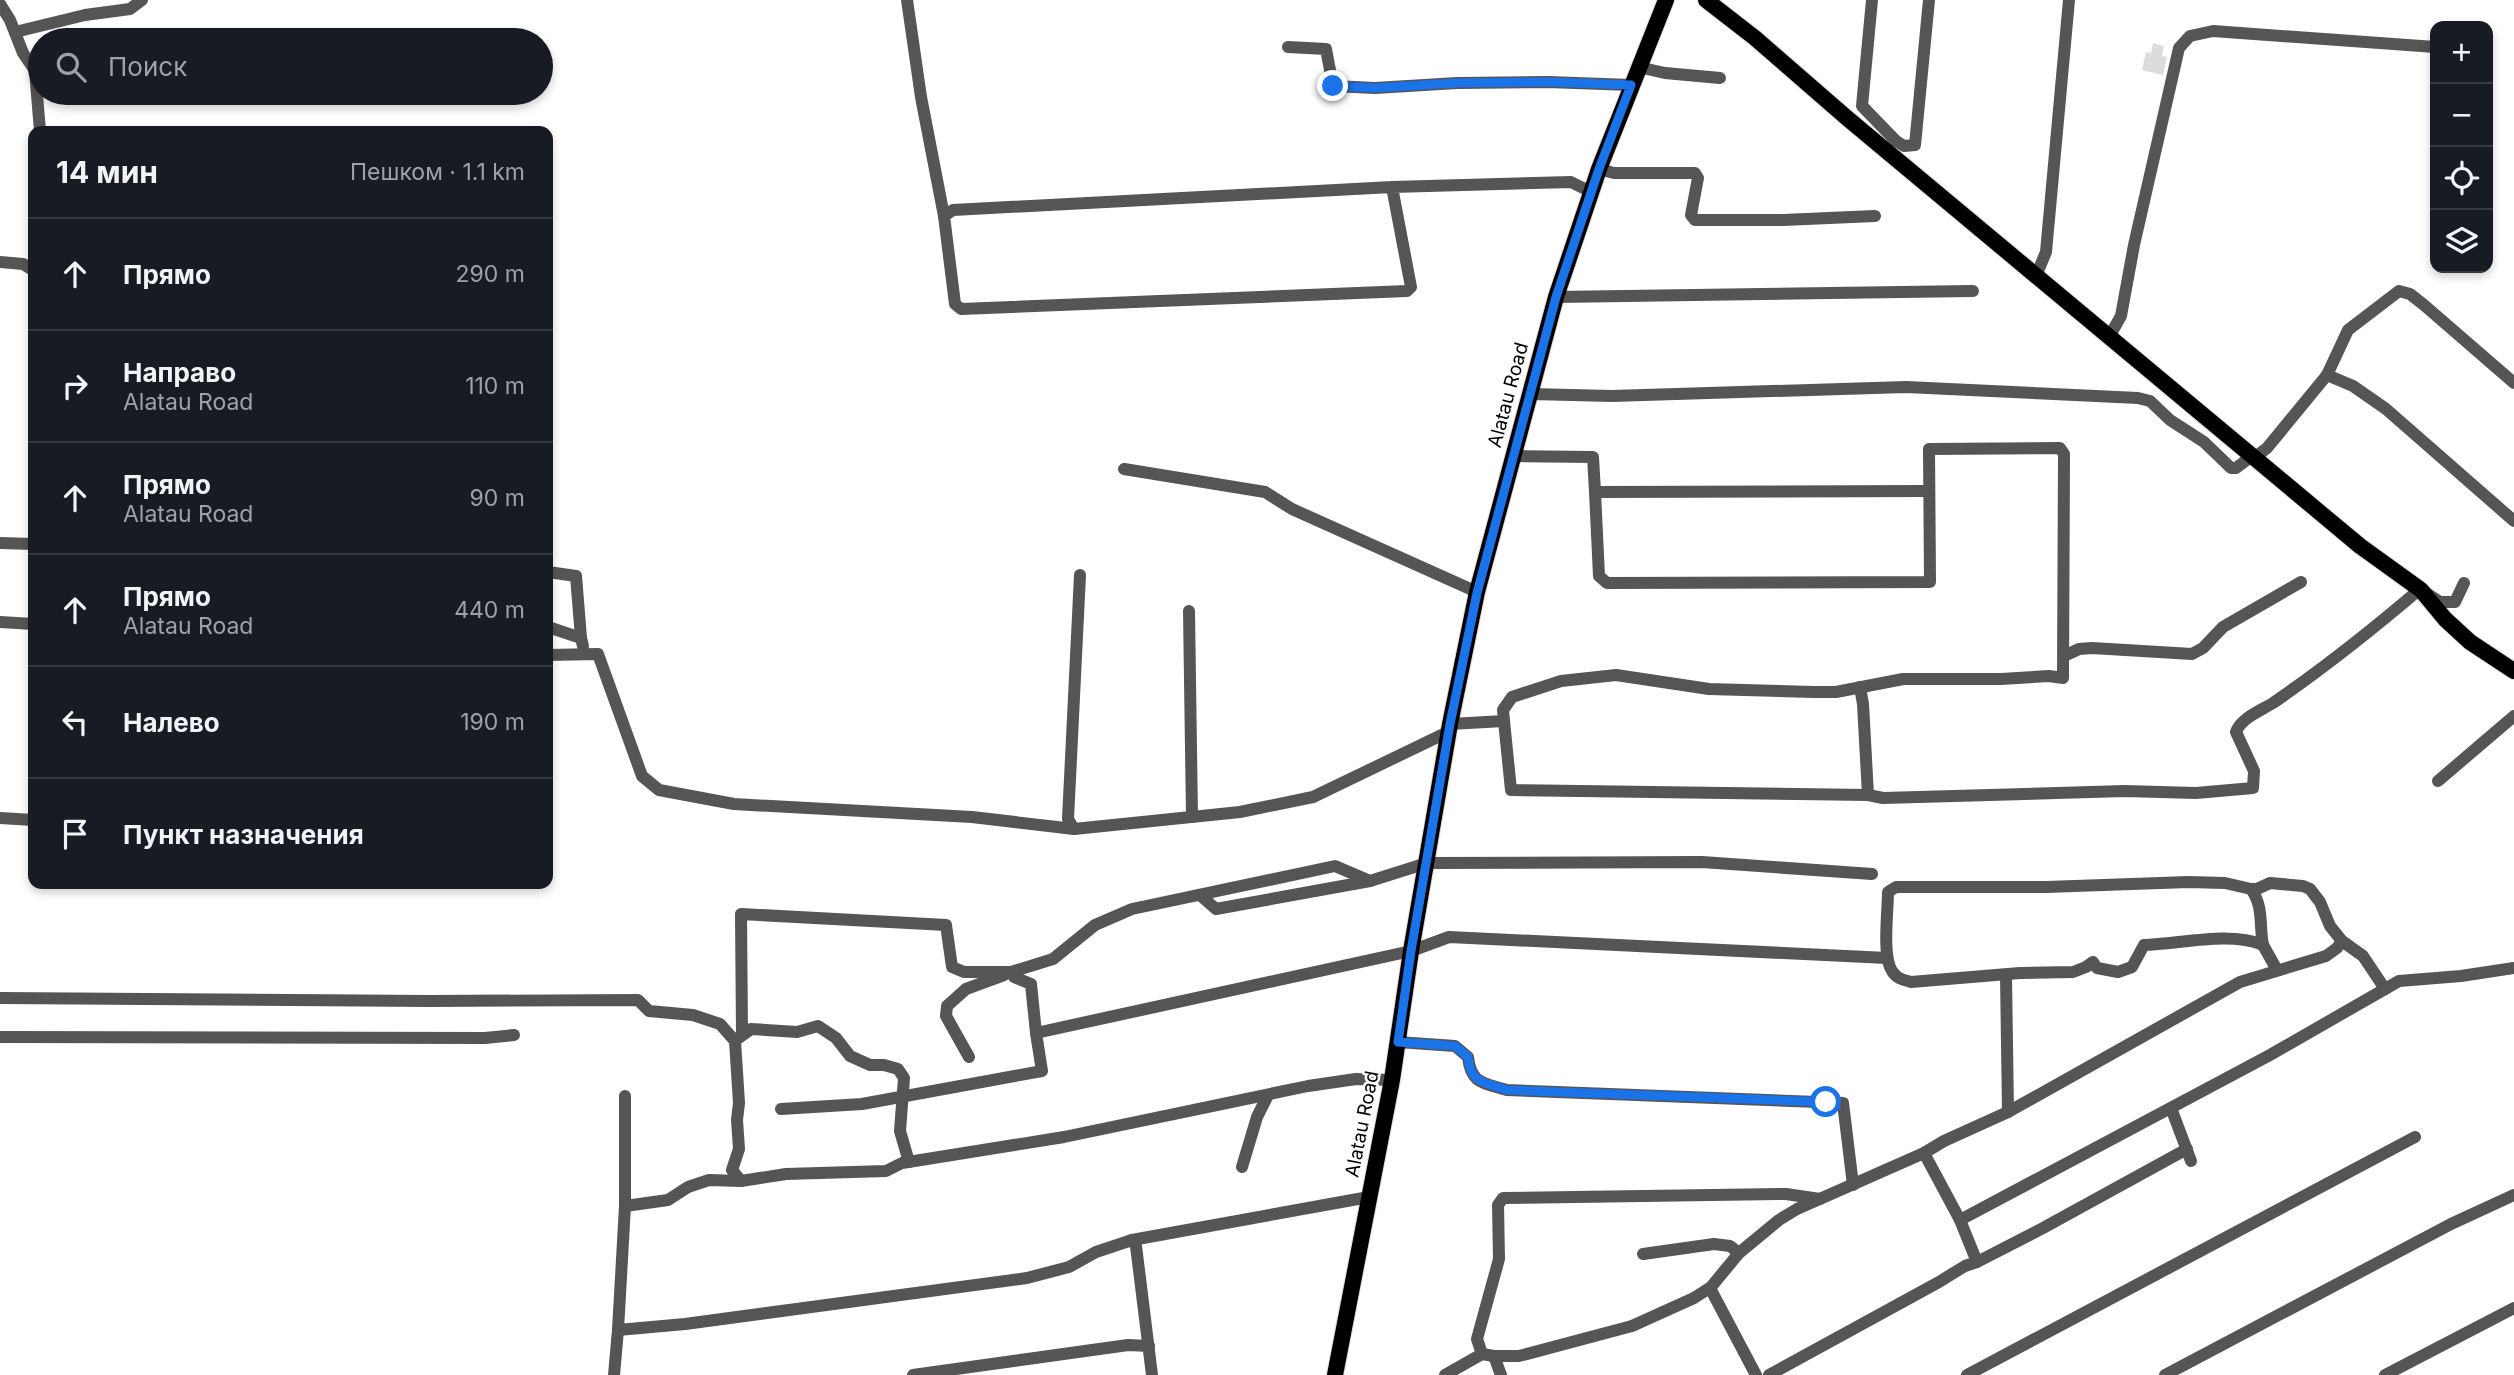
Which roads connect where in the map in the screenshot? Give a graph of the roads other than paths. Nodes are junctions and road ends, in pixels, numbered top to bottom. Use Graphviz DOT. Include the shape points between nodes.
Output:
graph roads {
  1 [pos="142,0"];
  2 [pos="907,0"];
  3 [pos="1666,0"];
  4 [pos="1706,0"];
  5 [pos="1872,0"];
  6 [pos="1929,0"];
  7 [pos="2069,0"];
  8 [pos="0,4"];
  9 [pos="31,28"];
  10 [pos="28,29"];
  11 [pos="15,32"];
  12 [pos="1288,47"];
  13 [pos="2430,47"];
  14 [pos="28,59"];
  15 [pos="1638,67"];
  16 [pos="1720,78"];
  17 [pos="1631,85"];
  18 [pos="39,105"];
  19 [pos="40,126"];
  20 [pos="1599,169"];
  21 [pos="1392,187"];
  22 [pos="1591,192"];
  23 [pos="944,216"];
  24 [pos="1875,216"];
  25 [pos="0,262"];
  26 [pos="28,267"];
  27 [pos="2036,276"];
  28 [pos="1973,291"];
  29 [pos="1556,297"];
  30 [pos="2109,337"];
  31 [pos="2328,375"];
  32 [pos="2514,383"];
  33 [pos="1530,394"];
  34 [pos="1513,456"];
  35 [pos="2253,457"];
  36 [pos="1124,469"];
  37 [pos="1929,491"];
  38 [pos="1595,492"];
  39 [pos="2514,521"];
  40 [pos="0,543"];
  41 [pos="28,544"];
  42 [pos="553,573"];
  43 [pos="1080,575"];
  44 [pos="2301,582"];
  45 [pos="2464,583"];
  46 [pos="2420,589"];
  47 [pos="1477,593"];
  48 [pos="1189,611"];
  49 [pos="0,622"];
  50 [pos="28,624"];
  51 [pos="553,629"];
  52 [pos="581,638"];
  53 [pos="586,653"];
  54 [pos="553,654"];
  55 [pos="2064,656"];
  56 [pos="2514,671"];
  57 [pos="1860,687"];
  58 [pos="2514,716"];
  59 [pos="1504,721"];
  60 [pos="1448,733"];
  61 [pos="2438,781"];
  62 [pos="1868,795"];
  63 [pos="1192,817"];
  64 [pos="0,818"];
  65 [pos="28,820"];
  66 [pos="1073,829"];
  67 [pos="1426,871"];
  68 [pos="1872,874"];
  69 [pos="1370,881"];
  70 [pos="2251,888"];
  71 [pos="1200,895"];
  72 [pos="2342,941"];
  73 [pos="2263,945"];
  74 [pos="1411,951"];
  75 [pos="1887,958"];
  76 [pos="2514,968"];
  77 [pos="2277,970"];
  78 [pos="1011,972"];
  79 [pos="2006,975"];
  80 [pos="2385,989"];
  81 [pos="0,998"];
  82 [pos="1036,1033"];
  83 [pos="514,1035"];
  84 [pos="0,1037"];
  85 [pos="738,1037"];
  86 [pos="1398,1042"];
  87 [pos="969,1057"];
  88 [pos="1392,1080"];
  89 [pos="1268,1095"];
  90 [pos="625,1096"];
  91 [pos="902,1098"];
  92 [pos="2171,1108"];
  93 [pos="782,1109"];
  94 [pos="2008,1112"];
  95 [pos="2414,1137"];
  96 [pos="1923,1153"];
  97 [pos="909,1162"];
  98 [pos="1242,1167"];
  99 [pos="741,1181"];
  100 [pos="1853,1185"];
  101 [pos="2514,1195"];
  102 [pos="1369,1197"];
  103 [pos="1820,1199"];
  104 [pos="625,1206"];
  105 [pos="1960,1220"];
  106 [pos="1132,1240"];
  107 [pos="1738,1253"];
  108 [pos="1643,1254"];
  109 [pos="1977,1262"];
  110 [pos="1710,1288"];
  111 [pos="2514,1308"];
  112 [pos="618,1330"];
  113 [pos="1149,1346"];
  114 [pos="1488,1355"];
  115 [pos="614,1375"];
  116 [pos="913,1375"];
  117 [pos="1152,1375"];
  118 [pos="1335,1375"];
  119 [pos="1445,1375"];
  120 [pos="1501,1375"];
  121 [pos="1756,1375"];
  122 [pos="1769,1375"];
  123 [pos="1967,1375"];
  124 [pos="2165,1375"];
  125 [pos="2385,1375"];
  1 -- 9 [label="street" via="130,9"];
  2 -- 23 [label="street"];
  3 -- 15 [label="main road"];
  4 -- 27 [label="main road"];
  5 -- 6 [label="street" via="1862,106 1904,146 1915,145"];
  7 -- 27 [label="street" via="2046,252"];
  8 -- 11 [label="street"];
  10 -- 11 [label="street"];
  11 -- 14 [label="street"];
  12 -- 17 [label="street" via="1325,49 1333,86"];
  13 -- 30 [label="street" via="2213,31 2190,36 2179,48 2121,316"];
  15 -- 16 [label="street"];
  15 -- 17 [label="main road, Alatau Road"];
  17 -- 20 [label="main road, Alatau Road"];
  18 -- 19 [label="street"];
  20 -- 22 [label="main road, Alatau Road"];
  20 -- 24 [label="street" via="1695,173 1691,215 1695,220"];
  21 -- 22 [label="street" via="1571,181"];
  21 -- 23 [label="street" via="953,210"];
  21 -- 23 [label="street" via="1411,287 1401,292 961,309 955,304"];
  22 -- 29 [label="main road, Alatau Road"];
  25 -- 26 [label="street"];
  27 -- 30 [label="main road"];
  28 -- 29 [label="street"];
  29 -- 33 [label="main road, Alatau Road"];
  30 -- 35 [label="main road"];
  31 -- 32 [label="street" via="2348,331 2399,291 2424,305"];
  31 -- 35 [label="street" via="2267,448"];
  31 -- 39 [label="street" via="2386,409"];
  33 -- 34 [label="main road, Alatau Road"];
  33 -- 35 [label="street" via="1612,396 1906,387 2138,398 2150,401 2220,454 2231,468"];
  34 -- 38 [label="street" via="1593,457"];
  34 -- 47 [label="main road, Alatau Road"];
  35 -- 46 [label="main road"];
  36 -- 47 [label="street" via="1265,492 1292,509"];
  37 -- 38 [label="street"];
  37 -- 38 [label="street" via="1930,582 1608,583 1599,576"];
  37 -- 55 [label="street" via="1929,449 2060,448 2064,454"];
  40 -- 41 [label="street"];
  42 -- 52 [label="street" via="576,576"];
  43 -- 66 [label="street" via="1068,819"];
  44 -- 55 [label="street" via="2222,627 2192,654 2092,648"];
  45 -- 46 [label="street" via="2455,602 2440,602"];
  46 -- 56 [label="main road" via="2470,642"];
  46 -- 62 [label="street" via="2274,702 2238,724 2236,732 2254,771 2253,788 2196,793"];
  47 -- 60 [label="main road, Alatau Road"];
  48 -- 63 [label="street"];
  49 -- 50 [label="street"];
  51 -- 52 [label="street"];
  52 -- 53 [label="street"];
  53 -- 54 [label="street"];
  53 -- 66 [label="street" via="598,654 642,776 659,790 734,804 972,817"];
  55 -- 57 [label="street" via="2063,678 1903,679"];
  57 -- 59 [label="street" via="1836,692 1709,689 1616,675 1560,681 1512,697 1503,710"];
  57 -- 62 [label="street"];
  58 -- 61 [label="street"];
  59 -- 60 [label="street"];
  59 -- 62 [label="street" via="1511,790"];
  60 -- 63 [label="street" via="1313,797"];
  60 -- 67 [label="main road, Alatau Road"];
  63 -- 66 [label="street"];
  64 -- 65 [label="street"];
  67 -- 68 [label="street" via="1702,862"];
  67 -- 69 [label="street"];
  67 -- 74 [label="main road, Alatau Road"];
  69 -- 71 [label="street" via="1335,866"];
  69 -- 71 [label="street" via="1216,909"];
  70 -- 72 [label="street" via="2270,883 2310,889"];
  70 -- 73 [label="street" via="2259,900"];
  70 -- 75 [label="street" via="2189,882 1896,887 1888,892"];
  71 -- 78 [label="street" via="1132,909 1095,925 1054,959"];
  72 -- 77 [label="street" via="2326,956"];
  72 -- 80 [label="street" via="2363,956"];
  73 -- 77 [label="street"];
  73 -- 79 [label="street" via="2216,939 2144,945 2132,967 2118,972 2097,968 2093,962 2073,972"];
  74 -- 75 [label="street" via="1449,937"];
  74 -- 82 [label="street"];
  74 -- 86 [label="main road, Alatau Road"];
  75 -- 79 [label="street" via="1898,978 1911,982"];
  76 -- 80 [label="street" via="2399,981"];
  77 -- 94 [label="street" via="2240,982"];
  78 -- 82 [label="street" via="1031,984"];
  78 -- 85 [label="street" via="964,972 952,967 946,925 741,914"];
  78 -- 87 [label="street" via="966,989 947,1006 946,1016"];
  79 -- 94 [label="street"];
  80 -- 92 [label="street"];
  81 -- 85 [label="street" via="638,1000 649,1011 693,1015 720,1024"];
  82 -- 91 [label="street" via="1042,1071"];
  83 -- 84 [label="street"];
  85 -- 91 [label="street" via="751,1029 797,1032 818,1026 836,1038 850,1056 898,1069 904,1078"];
  85 -- 99 [label="street" via="739,1149 732,1170"];
  86 -- 88 [label="main road, Alatau Road"];
  86 -- 100 [label="street" via="1455,1046 1468,1057 1469,1070 1478,1082 1507,1090 1843,1103"];
  88 -- 89 [label="street" via="1356,1079"];
  88 -- 102 [label="main road, Alatau Road"];
  89 -- 97 [label="street" via="1064,1137"];
  89 -- 98 [label="street" via="1256,1117"];
  90 -- 104 [label="street"];
  91 -- 93 [label="street"];
  91 -- 97 [label="street" via="900,1130"];
  92 -- 105 [label="street"];
  92 -- 109 [label="street" via="2189,1155"];
  94 -- 96 [label="street"];
  95 -- 123 [label="street"];
  96 -- 100 [label="street"];
  96 -- 105 [label="street"];
  97 -- 99 [label="street" via="886,1171 786,1174"];
  99 -- 104 [label="street" via="709,1180 667,1200"];
  100 -- 103 [label="street"];
  101 -- 124 [label="street"];
  102 -- 106 [label="street"];
  102 -- 118 [label="main road, Alatau Road"];
  103 -- 107 [label="street" via="1779,1220"];
  103 -- 114 [label="street" via="1786,1194 1503,1198 1498,1205 1499,1259 1477,1339"];
  104 -- 112 [label="street"];
  105 -- 109 [label="street"];
  106 -- 112 [label="street" via="1069,1267 1027,1278"];
  106 -- 113 [label="street"];
  107 -- 108 [label="street" via="1730,1246 1714,1244"];
  107 -- 110 [label="street"];
  109 -- 122 [label="street"];
  110 -- 114 [label="street" via="1632,1326 1520,1356"];
  110 -- 121 [label="street"];
  111 -- 125 [label="street"];
  112 -- 115 [label="street"];
  113 -- 116 [label="street"];
  113 -- 117 [label="street"];
  114 -- 119 [label="street"];
  114 -- 120 [label="street"];
}
